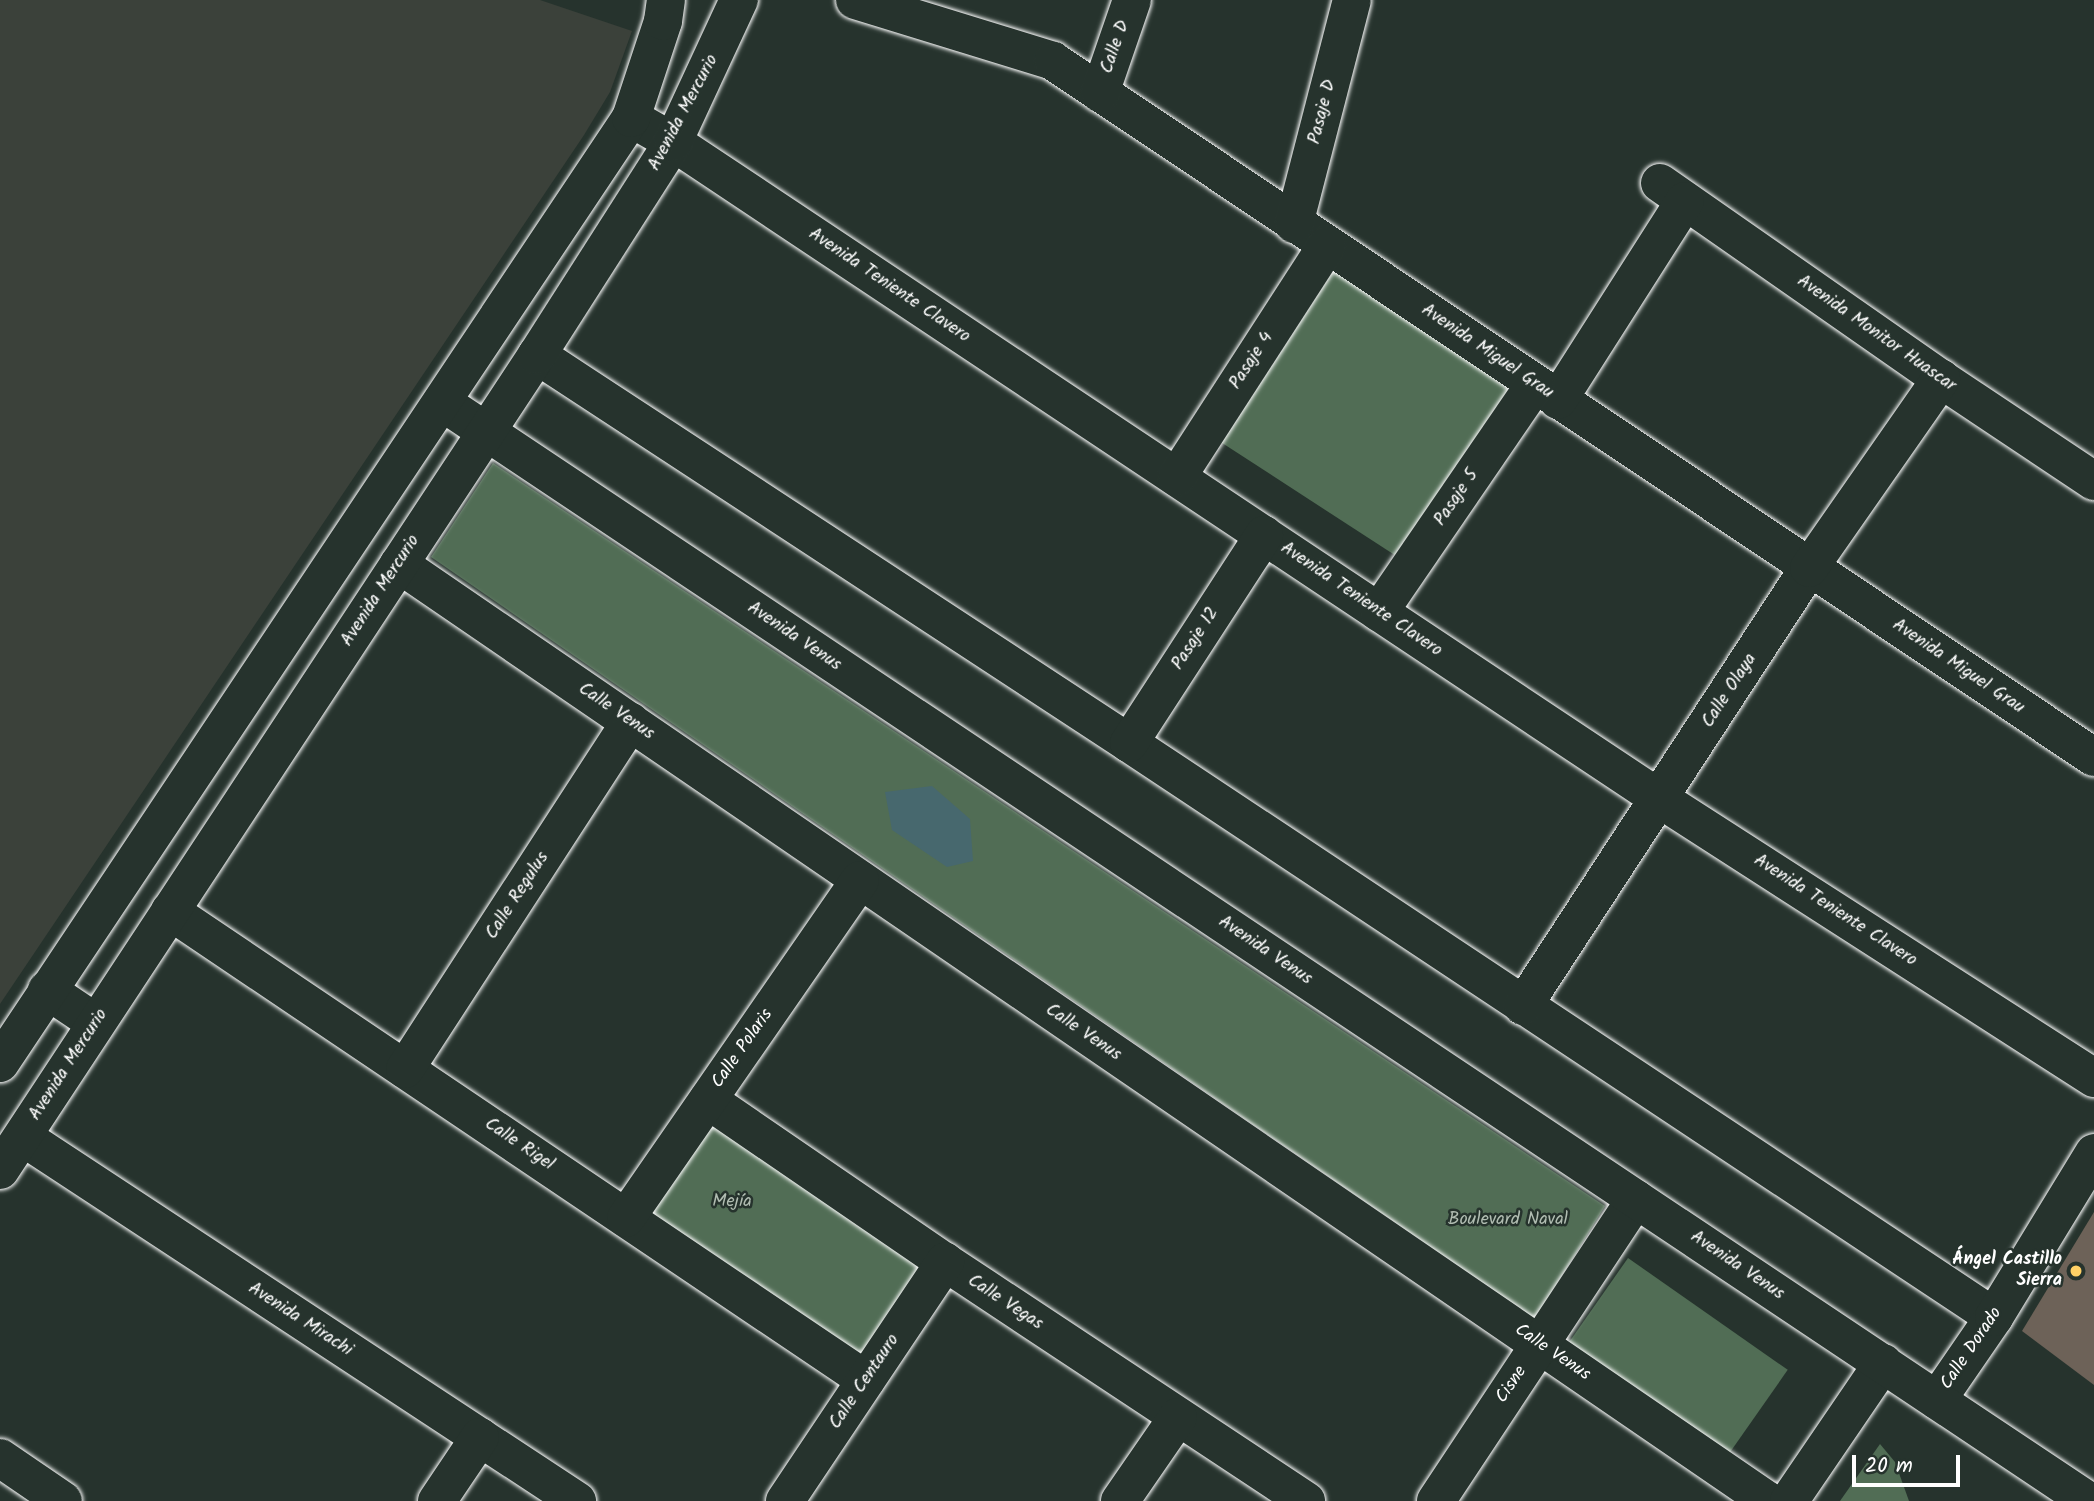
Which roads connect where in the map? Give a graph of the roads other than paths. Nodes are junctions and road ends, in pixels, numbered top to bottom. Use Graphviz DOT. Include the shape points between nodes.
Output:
graph roads {
  1 [pos="666,0"];
  2 [pos="739,0"];
  3 [pos="855,0"];
  4 [pos="1132,0"];
  5 [pos="1352,0"];
  6 [pos="1100,93"];
  7 [pos="631,118"];
  8 [pos="673,142"];
  9 [pos="1673,192"];
  10 [pos="1294,224"];
  11 [pos="1327,246"];
  12 [pos="537,355"];
  13 [pos="1941,379"];
  14 [pos="1546,392"];
  15 [pos="442,402"];
  16 [pos="485,431"];
  17 [pos="1177,477"];
  18 [pos="2094,481"];
  19 [pos="1264,535"];
  20 [pos="399,564"];
  21 [pos="1809,568"];
  22 [pos="1380,612"];
  23 [pos="630,722"];
  24 [pos="1129,743"];
  25 [pos="2094,757"];
  26 [pos="1660,799"];
  27 [pos="860,880"];
  28 [pos="170,911"];
  29 [pos="47,990"];
  30 [pos="1523,1006"];
  31 [pos="96,1023"];
  32 [pos="0,1063"];
  33 [pos="405,1069"];
  34 [pos="2094,1078"];
  35 [pos="708,1100"];
  36 [pos="23,1137"];
  37 [pos="2094,1153"];
  38 [pos="0,1170"];
  39 [pos="1636,1199"];
  40 [pos="626,1217"];
  41 [pos="945,1262"];
  42 [pos="1994,1317"];
  43 [pos="1539,1344"];
  44 [pos="1883,1363"];
  45 [pos="866,1380"];
  46 [pos="1937,1400"];
  47 [pos="1178,1417"];
  48 [pos="480,1437"];
  49 [pos="0,1458"];
  50 [pos="63,1501"];
  51 [pos="437,1501"];
  52 [pos="577,1501"];
  53 [pos="785,1501"];
  54 [pos="1121,1501"];
  55 [pos="1306,1501"];
  56 [pos="1436,1501"];
  57 [pos="1768,1501"];
  58 [pos="1789,1501"];
  59 [pos="2088,1501"];
  1 -- 7 [label="street"];
  2 -- 8 [label="street, Avenida Mercurio"];
  3 -- 6 [label="street, Avenida Miguel Grau" via="1053,61"];
  4 -- 6 [label="street, Calle D"];
  5 -- 10 [label="street, Pasaje D"];
  6 -- 10 [label="street, Avenida Miguel Grau"];
  7 -- 8 [label="street, Avenida Teniente Clavero"];
  7 -- 15 [label="street"];
  8 -- 12 [label="street, Avenida Mercurio"];
  8 -- 17 [label="street, Avenida Teniente Clavero"];
  9 -- 13 [label="street, Avenida Monitor Huascar"];
  9 -- 14 [label="street, Pasaje 5"];
  10 -- 11 [label="street, Avenida Miguel Grau"];
  11 -- 14 [label="street, Avenida Miguel Grau"];
  11 -- 17 [label="street, Pasaje 4"];
  12 -- 16 [label="street, Avenida Mercurio"];
  12 -- 24 [label="street"];
  13 -- 18 [label="street, Avenida Monitor Huascar"];
  13 -- 21 [label="street, Calle Olaya"];
  14 -- 21 [label="street, Avenida Miguel Grau"];
  14 -- 22 [label="street, Pasaje 5"];
  15 -- 16 [label="street, Avenida Venus"];
  15 -- 29 [label="street"];
  16 -- 20 [label="street, Avenida Mercurio"];
  16 -- 39 [label="street, Avenida Venus"];
  17 -- 19 [label="street, Avenida Teniente Clavero"];
  19 -- 22 [label="street, Avenida Teniente Clavero"];
  19 -- 24 [label="street, Pasaje 12"];
  20 -- 23 [label="street, Calle Venus"];
  20 -- 28 [label="street, Avenida Mercurio"];
  21 -- 25 [label="street, Avenida Miguel Grau"];
  21 -- 26 [label="street, Calle Olaya"];
  22 -- 26 [label="street, Avenida Teniente Clavero"];
  23 -- 27 [label="street, Calle Venus"];
  23 -- 33 [label="street, Calle Regulus"];
  24 -- 30 [label="street"];
  26 -- 30 [label="street, Calle Olaya"];
  26 -- 34 [label="street, Avenida Teniente Clavero"];
  27 -- 35 [label="street, Calle Polaris"];
  27 -- 43 [label="street, Calle Venus"];
  28 -- 31 [label="street, Avenida Mercurio"];
  28 -- 33 [label="street, Calle Rigel"];
  29 -- 31 [label="street"];
  29 -- 32 [label="street"];
  30 -- 42 [label="street"];
  31 -- 36 [label="street, Avenida Mercurio"];
  33 -- 40 [label="street, Calle Rigel"];
  35 -- 40 [label="street, Calle Polaris"];
  35 -- 41 [label="street, Calle Vegas"];
  36 -- 38 [label="street, Avenida Mercurio"];
  36 -- 48 [label="street, Avenida Mirachi"];
  37 -- 42 [label="street, Calle Dorado"];
  39 -- 43 [label="street, Cisne"];
  39 -- 44 [label="street, Avenida Venus"];
  40 -- 45 [label="street, Calle Rigel"];
  41 -- 45 [label="street, Calle Centauro"];
  41 -- 47 [label="street, Calle Vegas"];
  42 -- 46 [label="street, Calle Dorado"];
  43 -- 56 [label="street, Cisne"];
  43 -- 57 [label="street, Calle Venus"];
  44 -- 46 [label="street, Avenida Venus"];
  44 -- 58 [label="street"];
  45 -- 53 [label="street, Calle Centauro"];
  46 -- 59 [label="street, Avenida Venus"];
  47 -- 54 [label="street"];
  47 -- 55 [label="street, Calle Vegas"];
  48 -- 51 [label="street"];
  48 -- 52 [label="street, Avenida Mirachi"];
  49 -- 50 [label="street"];
}
